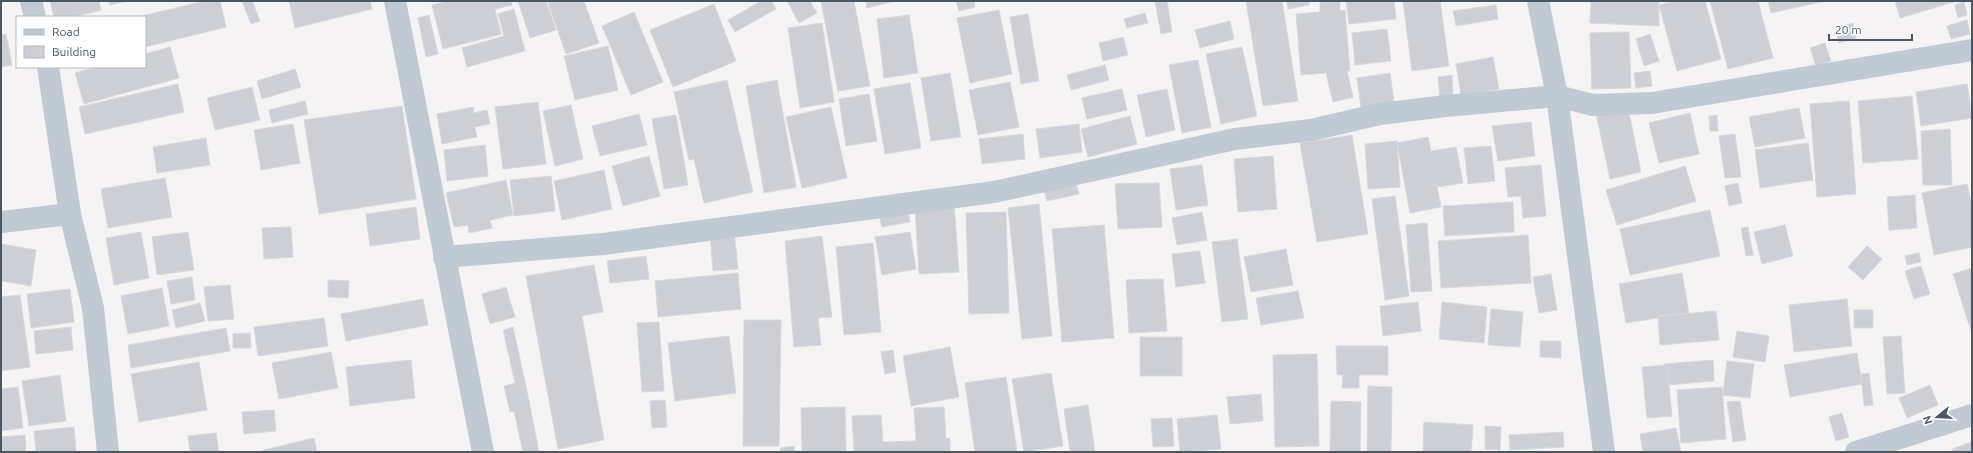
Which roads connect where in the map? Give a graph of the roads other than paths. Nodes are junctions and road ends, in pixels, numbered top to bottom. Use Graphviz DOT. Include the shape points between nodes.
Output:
graph roads {
  1 [pos="31,1"];
  2 [pos="396,1"];
  3 [pos="1538,1"];
  4 [pos="35,16"];
  5 [pos="1972,50"];
  6 [pos="48,68"];
  7 [pos="1557,96"];
  8 [pos="70,214"];
  9 [pos="1,222"];
  10 [pos="444,257"];
  11 [pos="1972,415"];
  12 [pos="108,452"];
  13 [pos="483,452"];
  14 [pos="1604,452"];
  15 [pos="1856,452"];
  1 -- 4 [label="street"];
  2 -- 10 [label="street"];
  3 -- 7 [label="street"];
  5 -- 7 [label="street" via="1652,103 1593,104"];
  6 -- 8 [label="street"];
  7 -- 10 [label="street" via="1388,113 1311,130 1235,139 994,192 619,242"];
  7 -- 14 [label="street"];
  8 -- 9 [label="street"];
  8 -- 12 [label="street" via="93,308"];
  10 -- 13 [label="street"];
  11 -- 15 [label="street"];
}
